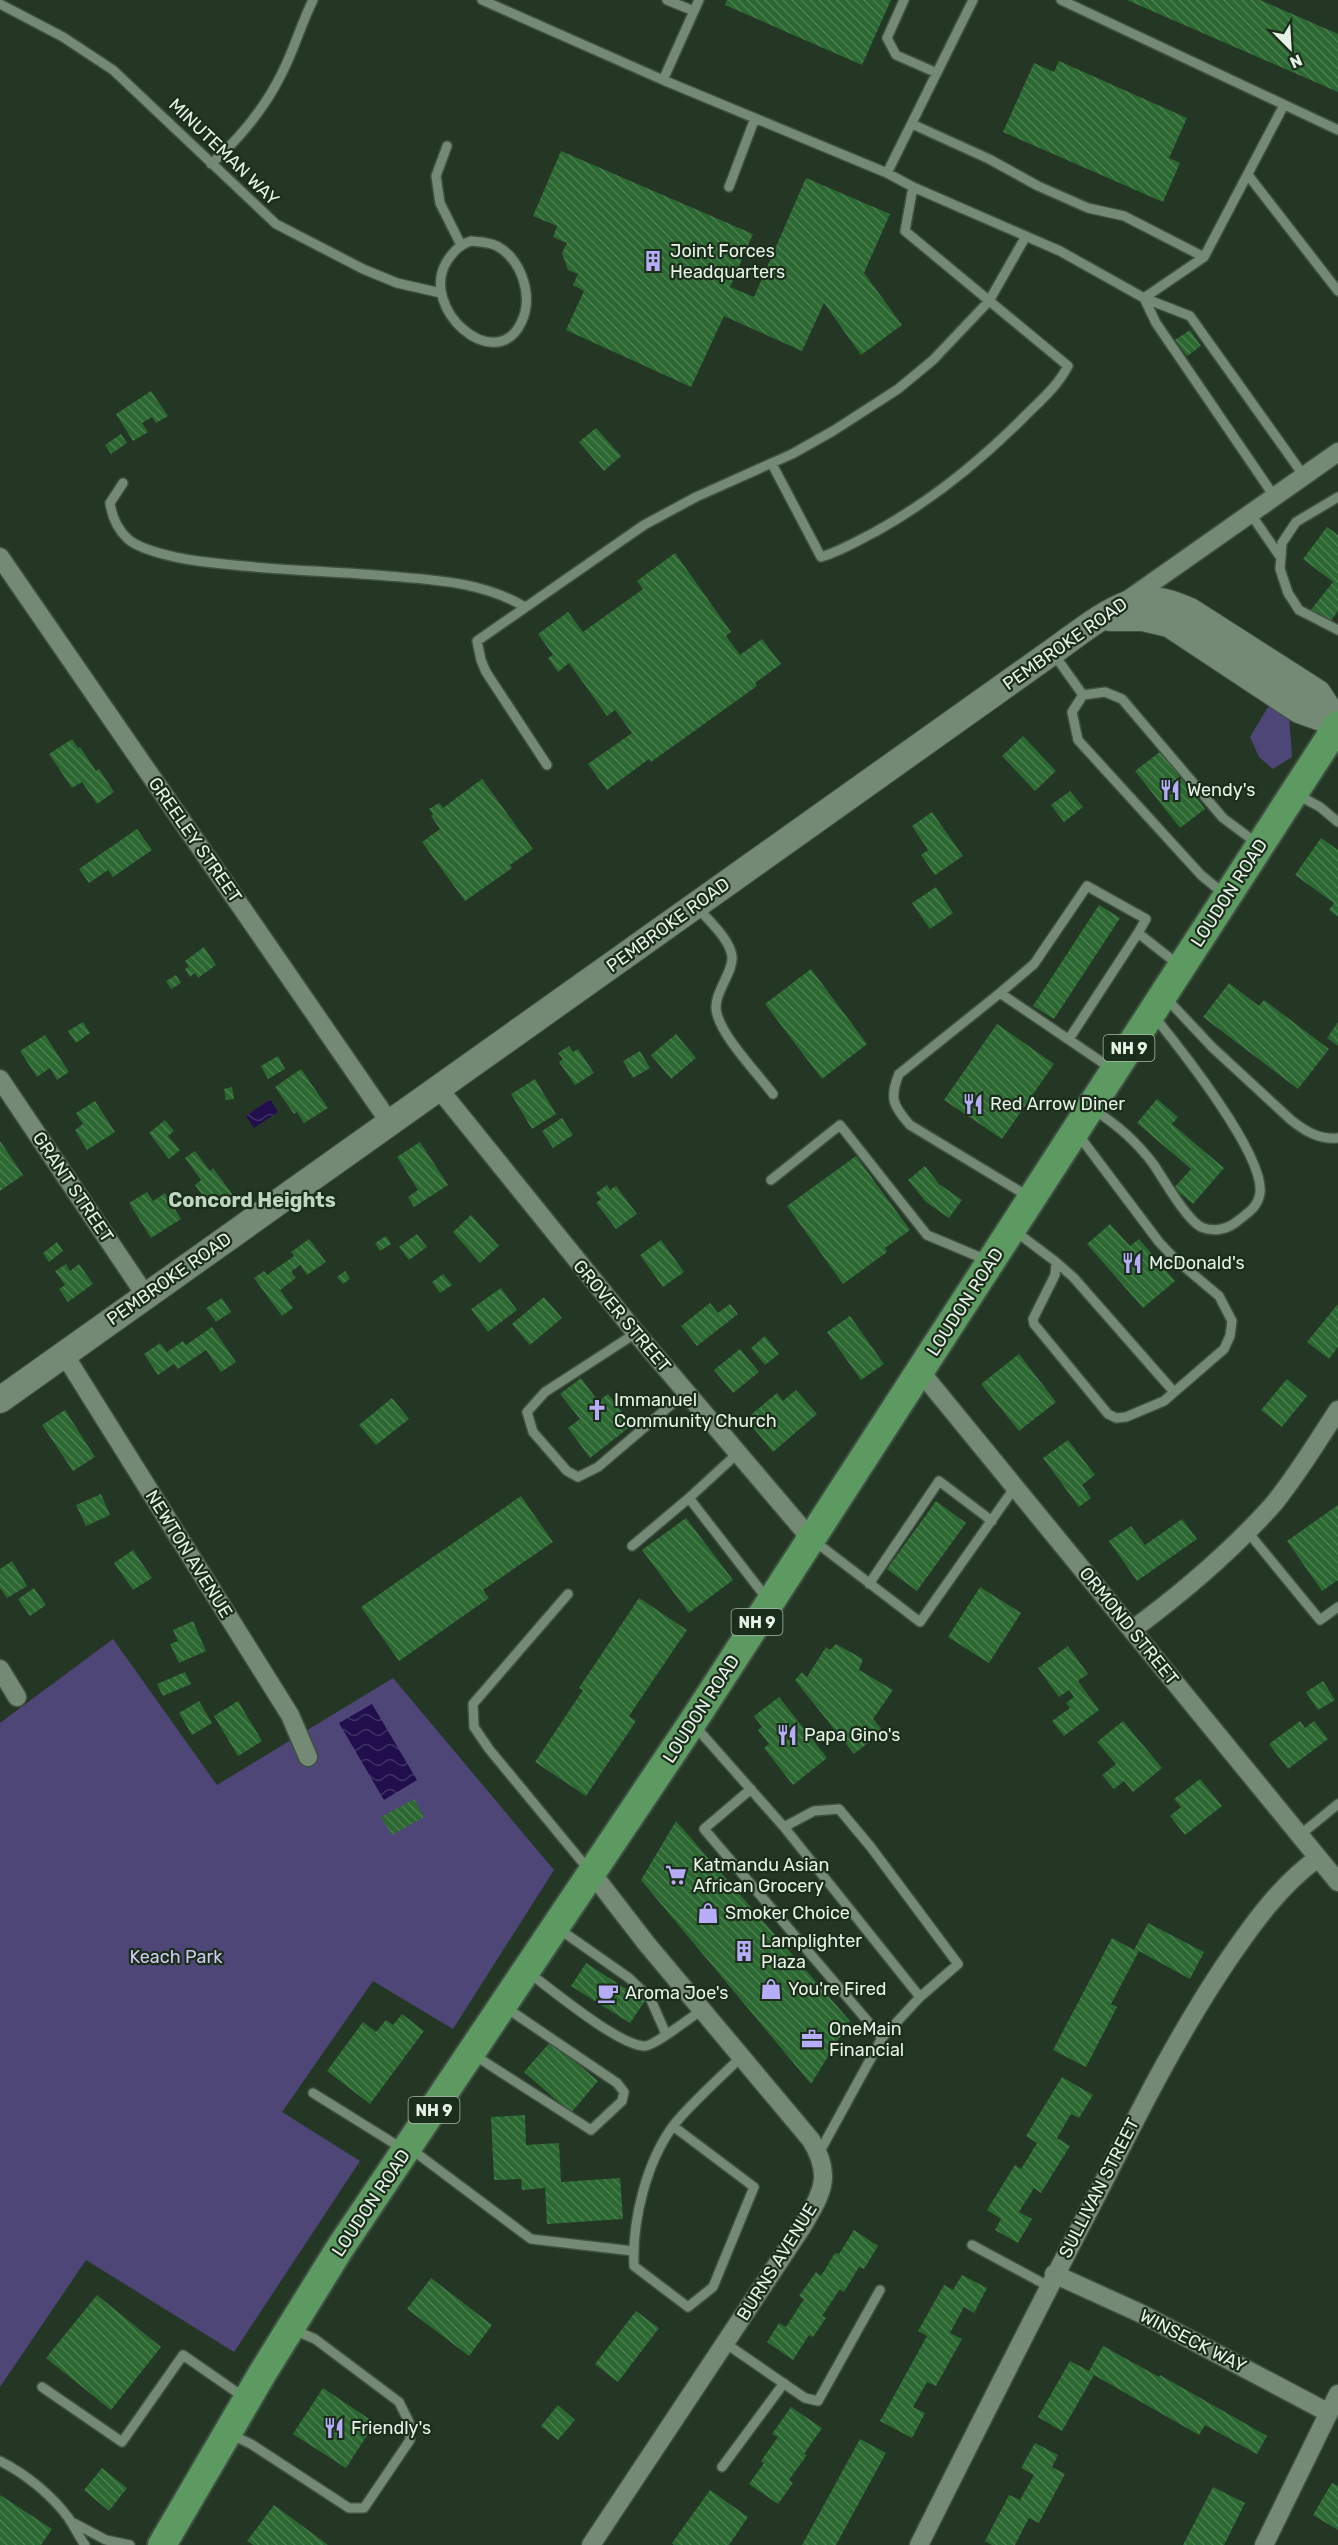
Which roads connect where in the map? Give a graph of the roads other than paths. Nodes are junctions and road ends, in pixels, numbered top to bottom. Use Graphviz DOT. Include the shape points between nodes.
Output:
graph roads {
  1 [pos="313,0"];
  2 [pos="482,0"];
  3 [pos="667,0"];
  4 [pos="699,0"];
  5 [pos="904,0"];
  6 [pos="973,0"];
  7 [pos="1061,0"];
  8 [pos="0,4"];
  9 [pos="694,11"];
  10 [pos="937,73"];
  11 [pos="663,80"];
  12 [pos="1284,105"];
  13 [pos="755,118"];
  14 [pos="912,124"];
  15 [pos="1338,130"];
  16 [pos="447,146"];
  17 [pos="211,164"];
  18 [pos="887,173"];
  19 [pos="1248,174"];
  20 [pos="729,187"];
  21 [pos="913,187"];
  22 [pos="1026,236"];
  23 [pos="461,245"];
  24 [pos="1204,257"];
  25 [pos="1338,291"];
  26 [pos="441,293"];
  27 [pos="1144,298"];
  28 [pos="989,301"];
  29 [pos="1336,457"];
  30 [pos="772,464"];
  31 [pos="1304,476"];
  32 [pos="123,483"];
  33 [pos="1274,496"];
  34 [pos="1338,497"];
  35 [pos="1250,513"];
  36 [pos="0,557"];
  37 [pos="1281,558"];
  38 [pos="525,607"];
  39 [pos="1101,619"];
  40 [pos="1338,630"];
  41 [pos="1052,652"];
  42 [pos="1083,695"];
  43 [pos="1338,724"];
  44 [pos="548,765"];
  45 [pos="1294,793"];
  46 [pos="1338,822"];
  47 [pos="1260,846"];
  48 [pos="1227,896"];
  49 [pos="696,905"];
  50 [pos="1138,933"];
  51 [pos="1182,967"];
  52 [pos="1000,993"];
  53 [pos="1158,1004"];
  54 [pos="1069,1039"];
  55 [pos="1114,1070"];
  56 [pos="0,1079"];
  57 [pos="439,1089"];
  58 [pos="773,1094"];
  59 [pos="1083,1120"];
  60 [pos="390,1122"];
  61 [pos="1338,1138"];
  62 [pos="771,1180"];
  63 [pos="1032,1198"];
  64 [pos="1013,1230"];
  65 [pos="991,1262"];
  66 [pos="1056,1262"];
  67 [pos="146,1296"];
  68 [pos="636,1333"];
  69 [pos="64,1354"];
  70 [pos="920,1371"];
  71 [pos="686,1392"];
  72 [pos="1174,1392"];
  73 [pos="0,1400"];
  74 [pos="1338,1410"];
  75 [pos="738,1453"];
  76 [pos="1016,1487"];
  77 [pos="689,1498"];
  78 [pos="992,1521"];
  79 [pos="1247,1531"];
  80 [pos="811,1539"];
  81 [pos="632,1546"];
  82 [pos="869,1584"];
  83 [pos="568,1594"];
  84 [pos="770,1602"];
  85 [pos="1338,1607"];
  86 [pos="1132,1630"];
  87 [pos="0,1669"];
  88 [pos="17,1697"];
  89 [pos="692,1723"];
  90 [pos="308,1757"];
  91 [pos="751,1789"];
  92 [pos="1338,1804"];
  93 [pos="784,1827"];
  94 [pos="1299,1835"];
  95 [pos="1318,1858"];
  96 [pos="592,1873"];
  97 [pos="1338,1882"];
  98 [pos="555,1926"];
  99 [pos="526,1970"];
  100 [pos="920,1997"];
  101 [pos="504,2006"];
  102 [pos="702,2010"];
  103 [pos="666,2034"];
  104 [pos="882,2038"];
  105 [pos="472,2054"];
  106 [pos="741,2057"];
  107 [pos="313,2093"];
  108 [pos="673,2126"];
  109 [pos="407,2149"];
  110 [pos="819,2153"];
  111 [pos="972,2245"];
  112 [pos="633,2251"];
  113 [pos="1051,2280"];
  114 [pos="880,2290"];
  115 [pos="290,2328"];
  116 [pos="725,2343"];
  117 [pos="784,2383"];
  118 [pos="42,2386"];
  119 [pos="1338,2394"];
  120 [pos="247,2399"];
  121 [pos="1329,2413"];
  122 [pos="227,2433"];
  123 [pos="0,2461"];
  124 [pos="722,2468"];
  125 [pos="181,2512"];
  126 [pos="70,2521"];
  127 [pos="84,2545"];
  128 [pos="130,2545"];
  129 [pos="153,2545"];
  130 [pos="162,2545"];
  131 [pos="591,2545"];
  132 [pos="919,2545"];
  133 [pos="1264,2545"];
  1 -- 17 [label="lane" via="282,73 248,127"];
  2 -- 11 [label="lane"];
  3 -- 9 [label="lane"];
  4 -- 9 [label="lane"];
  5 -- 10 [label="lane" via="887,38 896,55"];
  6 -- 10 [label="lane"];
  7 -- 12 [label="lane"];
  8 -- 17 [label="lane, MINUTEMAN WAY" via="63,37 113,70"];
  9 -- 11 [label="lane"];
  10 -- 14 [label="lane"];
  11 -- 13 [label="lane"];
  12 -- 15 [label="lane"];
  12 -- 19 [label="lane"];
  13 -- 18 [label="lane"];
  13 -- 20 [label="lane"];
  14 -- 18 [label="lane"];
  14 -- 24 [label="lane" via="1038,186 1088,208 1124,216"];
  16 -- 23 [label="lane" via="436,176 440,203"];
  17 -- 26 [label="lane, MINUTEMAN WAY" via="276,224 363,269 397,283"];
  18 -- 21 [label="lane"];
  19 -- 24 [label="lane"];
  19 -- 25 [label="lane"];
  21 -- 22 [label="lane"];
  21 -- 28 [label="lane" via="905,231"];
  22 -- 27 [label="lane"];
  22 -- 28 [label="lane"];
  23 -- 26 [label="lane" via="444,266 439,280"];
  23 -- 26 [label="lane" via="483,242 496,245 509,255 520,270 525,288 524,318 508,338 483,342 462,329"];
  24 -- 27 [label="lane"];
  27 -- 31 [label="lane" via="1190,316"];
  27 -- 33 [label="lane" via="1156,323"];
  28 -- 30 [label="lane" via="933,360 898,389"];
  28 -- 30 [label="lane" via="1068,366 1059,382 989,452 946,488 897,520 839,551 821,556"];
  29 -- 31 [label="street, PEMBROKE ROAD"];
  30 -- 38 [label="lane" via="644,525"];
  31 -- 33 [label="street, PEMBROKE ROAD"];
  32 -- 38 [label="lane" via="110,503 113,519 129,539 159,553 248,568 457,582 504,595"];
  33 -- 35 [label="street, PEMBROKE ROAD"];
  34 -- 37 [label="lane" via="1296,522 1282,543"];
  35 -- 37 [label="lane"];
  35 -- 39 [label="street, PEMBROKE ROAD"];
  36 -- 60 [label="street, GREELEY STREET"];
  37 -- 40 [label="lane" via="1280,569 1288,593 1299,610"];
  38 -- 44 [label="lane" via="477,641 486,672"];
  39 -- 41 [label="street, PEMBROKE ROAD"];
  39 -- 43 [label="street" via="1143,618 1194,626 1299,710"];
  41 -- 42 [label="lane"];
  41 -- 49 [label="street, PEMBROKE ROAD"];
  42 -- 47 [label="lane" via="1105,692 1122,699 1223,818"];
  42 -- 48 [label="lane" via="1072,712 1078,740 1201,875"];
  43 -- 45 [label="main road, LOUDON ROAD / NH 9"];
  45 -- 46 [label="lane"];
  45 -- 47 [label="main road, LOUDON ROAD / NH 9"];
  47 -- 48 [label="main road, LOUDON ROAD / NH 9"];
  48 -- 51 [label="main road, LOUDON ROAD / NH 9"];
  49 -- 57 [label="street, PEMBROKE ROAD"];
  49 -- 58 [label="lane" via="728,945 732,958 716,1013 726,1034"];
  50 -- 51 [label="lane"];
  50 -- 52 [label="lane" via="1146,919 1087,886 1034,964"];
  50 -- 54 [label="lane"];
  51 -- 53 [label="main road, LOUDON ROAD / NH 9"];
  52 -- 54 [label="lane"];
  52 -- 63 [label="lane" via="899,1074 893,1089 895,1108 910,1125"];
  53 -- 55 [label="main road, LOUDON ROAD / NH 9"];
  53 -- 59 [label="lane" via="1228,1114 1260,1179 1255,1208 1228,1228 1212,1230 1199,1226 1118,1125"];
  53 -- 61 [label="lane" via="1305,1131 1322,1138"];
  54 -- 55 [label="lane"];
  55 -- 59 [label="main road, LOUDON ROAD / NH 9"];
  56 -- 67 [label="street, GRANT STREET"];
  57 -- 60 [label="street, PEMBROKE ROAD"];
  57 -- 68 [label="street, GROVER STREET"];
  59 -- 63 [label="main road, LOUDON ROAD / NH 9"];
  59 -- 72 [label="lane" via="1159,1242 1219,1296 1232,1321 1224,1349"];
  60 -- 67 [label="street, PEMBROKE ROAD"];
  62 -- 65 [label="lane" via="840,1125 927,1235"];
  63 -- 64 [label="main road, LOUDON ROAD / NH 9"];
  64 -- 65 [label="main road, LOUDON ROAD / NH 9"];
  64 -- 66 [label="lane"];
  65 -- 70 [label="main road, LOUDON ROAD / NH 9"];
  66 -- 72 [label="lane"];
  66 -- 72 [label="lane" via="1055,1275 1033,1318 1034,1324 1108,1414 1116,1418 1134,1414 1164,1401"];
  67 -- 69 [label="street, PEMBROKE ROAD"];
  68 -- 71 [label="street, GROVER STREET"];
  68 -- 71 [label="lane" via="545,1392 527,1412 533,1432 567,1471 578,1477 598,1467"];
  69 -- 73 [label="street, PEMBROKE ROAD"];
  69 -- 90 [label="street, NEWTON AVENUE" via="290,1715"];
  70 -- 76 [label="street, ORMOND STREET"];
  70 -- 80 [label="main road, LOUDON ROAD / NH 9"];
  71 -- 75 [label="street, GROVER STREET"];
  74 -- 79 [label="street" via="1271,1507"];
  75 -- 77 [label="lane"];
  75 -- 80 [label="street, GROVER STREET"];
  76 -- 78 [label="lane"];
  76 -- 86 [label="street, ORMOND STREET"];
  77 -- 81 [label="lane"];
  77 -- 84 [label="lane"];
  78 -- 82 [label="lane" via="920,1622"];
  78 -- 82 [label="lane" via="939,1481"];
  79 -- 85 [label="lane" via="1320,1620"];
  79 -- 86 [label="street"];
  80 -- 82 [label="lane"];
  80 -- 84 [label="main road, LOUDON ROAD / NH 9"];
  83 -- 96 [label="lane" via="473,1704 474,1727"];
  84 -- 89 [label="main road, LOUDON ROAD / NH 9"];
  86 -- 94 [label="street, ORMOND STREET"];
  87 -- 88 [label="street"];
  89 -- 91 [label="lane"];
  89 -- 96 [label="main road, LOUDON ROAD / NH 9"];
  91 -- 93 [label="lane"];
  91 -- 104 [label="lane" via="704,1829"];
  92 -- 94 [label="lane"];
  93 -- 100 [label="lane"];
  93 -- 100 [label="lane" via="814,1811 839,1809 870,1846 958,1964"];
  94 -- 95 [label="street, ORMOND STREET"];
  95 -- 97 [label="street, ORMOND STREET"];
  95 -- 113 [label="street, SULLIVAN STREET" via="1295,1875 1247,1932 1195,2009"];
  96 -- 98 [label="main road, LOUDON ROAD / NH 9"];
  96 -- 102 [label="street, BURNS AVENUE"];
  98 -- 99 [label="main road, LOUDON ROAD / NH 9"];
  98 -- 103 [label="lane" via="629,1978 650,1998"];
  99 -- 101 [label="main road, LOUDON ROAD / NH 9"];
  99 -- 103 [label="lane" via="624,2039 644,2046 656,2043"];
  100 -- 104 [label="lane"];
  101 -- 105 [label="main road, LOUDON ROAD / NH 9"];
  101 -- 105 [label="lane" via="617,2083 624,2092 621,2101 591,2130"];
  102 -- 103 [label="lane"];
  102 -- 106 [label="street, BURNS AVENUE"];
  104 -- 110 [label="lane"];
  105 -- 109 [label="main road, LOUDON ROAD / NH 9"];
  106 -- 108 [label="lane"];
  106 -- 110 [label="street, BURNS AVENUE"];
  107 -- 109 [label="lane"];
  108 -- 112 [label="lane" via="646,2178"];
  108 -- 112 [label="lane" via="754,2187 713,2288 688,2307 634,2266"];
  109 -- 112 [label="lane" via="531,2239"];
  109 -- 115 [label="main road, LOUDON ROAD / NH 9"];
  110 -- 116 [label="street, BURNS AVENUE" via="824,2167 823,2184 814,2206"];
  111 -- 113 [label="lane"];
  113 -- 121 [label="street, WINSECK WAY" via="1142,2314"];
  113 -- 132 [label="street, SULLIVAN STREET"];
  114 -- 117 [label="lane" via="818,2401 805,2398"];
  115 -- 120 [label="main road, LOUDON ROAD / NH 9"];
  115 -- 122 [label="lane" via="315,2339 399,2402 409,2422 410,2440 364,2508 349,2508 251,2444"];
  116 -- 117 [label="lane"];
  116 -- 131 [label="street, BURNS AVENUE"];
  117 -- 124 [label="lane"];
  118 -- 120 [label="lane" via="122,2442 183,2355"];
  119 -- 121 [label="street"];
  120 -- 122 [label="main road, LOUDON ROAD / NH 9"];
  121 -- 133 [label="street"];
  122 -- 125 [label="main road, LOUDON ROAD / NH 9"];
  123 -- 126 [label="lane" via="20,2471"];
  125 -- 129 [label="main road, LOUDON ROAD / NH 9"];
  125 -- 130 [label="main road, LOUDON ROAD"];
  126 -- 127 [label="lane"];
  126 -- 128 [label="lane" via="106,2540"];
}
